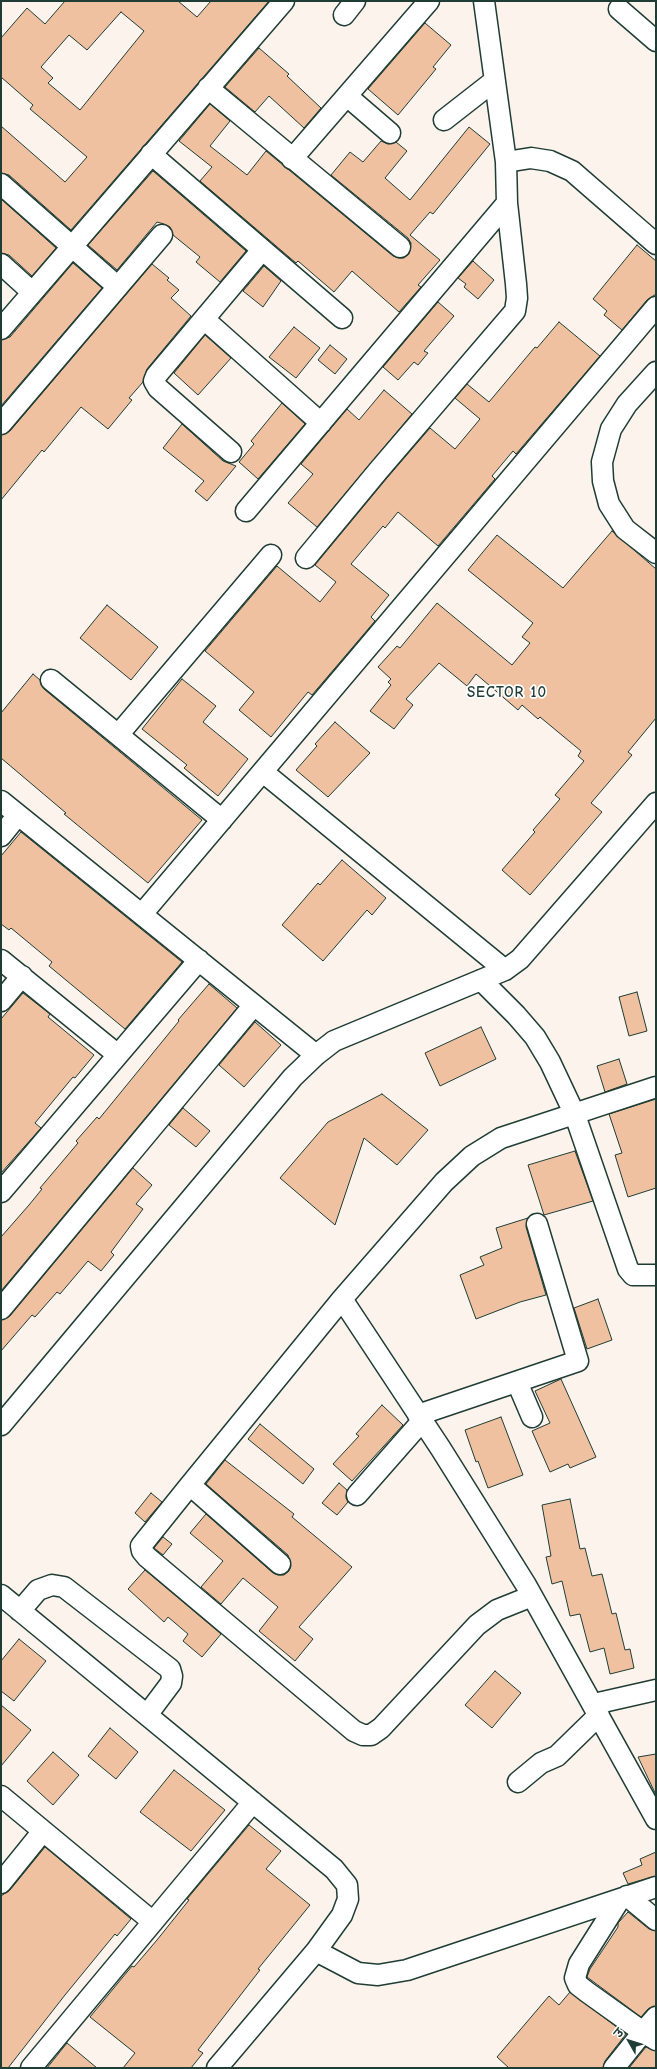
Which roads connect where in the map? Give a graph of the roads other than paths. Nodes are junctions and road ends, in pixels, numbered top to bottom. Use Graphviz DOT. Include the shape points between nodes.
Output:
graph roads {
  1 [pos="284,1"];
  2 [pos="428,1"];
  3 [pos="484,1"];
  4 [pos="620,9"];
  5 [pos="656,41"];
  6 [pos="494,81"];
  7 [pos="208,88"];
  8 [pos="347,96"];
  9 [pos="444,120"];
  10 [pos="390,133"];
  11 [pos="151,154"];
  12 [pos="292,159"];
  13 [pos="506,162"];
  14 [pos="1,184"];
  15 [pos="507,203"];
  16 [pos="162,235"];
  17 [pos="656,244"];
  18 [pos="71,246"];
  19 [pos="400,247"];
  20 [pos="262,250"];
  21 [pos="1,264"];
  22 [pos="118,287"];
  23 [pos="32,292"];
  24 [pos="656,307"];
  25 [pos="342,318"];
  26 [pos="204,319"];
  27 [pos="1,329"];
  28 [pos="656,372"];
  29 [pos="321,423"];
  30 [pos="1,424"];
  31 [pos="231,452"];
  32 [pos="246,511"];
  33 [pos="656,553"];
  34 [pos="271,555"];
  35 [pos="306,558"];
  36 [pos="51,680"];
  37 [pos="118,735"];
  38 [pos="262,772"];
  39 [pos="1,801"];
  40 [pos="656,803"];
  41 [pos="18,815"];
  42 [pos="222,820"];
  43 [pos="1,836"];
  44 [pos="142,914"];
  45 [pos="1,960"];
  46 [pos="199,960"];
  47 [pos="505,970"];
  48 [pos="22,976"];
  49 [pos="481,980"];
  50 [pos="1,1001"];
  51 [pos="254,1005"];
  52 [pos="118,1055"];
  53 [pos="316,1055"];
  54 [pos="656,1087"];
  55 [pos="575,1115"];
  56 [pos="1,1192"];
  57 [pos="537,1224"];
  58 [pos="656,1275"];
  59 [pos="342,1299"];
  60 [pos="1,1309"];
  61 [pos="517,1382"];
  62 [pos="532,1417"];
  63 [pos="3,1418"];
  64 [pos="420,1418"];
  65 [pos="190,1485"];
  66 [pos="357,1495"];
  67 [pos="280,1564"];
  68 [pos="1,1595"];
  69 [pos="532,1596"];
  70 [pos="20,1610"];
  71 [pos="656,1690"];
  72 [pos="596,1710"];
  73 [pos="147,1715"];
  74 [pos="518,1782"];
  75 [pos="1,1796"];
  76 [pos="253,1802"];
  77 [pos="656,1819"];
  78 [pos="43,1831"];
  79 [pos="1,1883"];
  80 [pos="656,1887"];
  81 [pos="623,1898"];
  82 [pos="656,1920"];
  83 [pos="153,1922"];
  84 [pos="316,1951"];
  85 [pos="656,2017"];
  86 [pos="649,2036"];
  87 [pos="31,2068"];
  88 [pos="217,2068"];
  89 [pos="614,2068"];
  1 -- 7 [label="street"];
  2 -- 8 [label="street"];
  3 -- 6 [label="street"];
  4 -- 5 [label="street"];
  6 -- 9 [label="street"];
  6 -- 13 [label="street"];
  7 -- 11 [label="street"];
  7 -- 12 [label="street"];
  8 -- 10 [label="street"];
  8 -- 12 [label="street"];
  11 -- 18 [label="street"];
  11 -- 20 [label="street"];
  12 -- 19 [label="street"];
  13 -- 15 [label="street"];
  13 -- 17 [label="street" via="531,158 550,160 572,171"];
  14 -- 18 [label="street"];
  15 -- 29 [label="street"];
  15 -- 35 [label="street" via="516,284 515,311"];
  16 -- 22 [label="street"];
  18 -- 22 [label="street"];
  18 -- 23 [label="street"];
  20 -- 25 [label="street"];
  20 -- 26 [label="street"];
  21 -- 23 [label="street"];
  22 -- 30 [label="street"];
  23 -- 27 [label="street"];
  24 -- 38 [label="street"];
  26 -- 29 [label="street"];
  26 -- 31 [label="street" via="154,381 158,388"];
  28 -- 33 [label="street" via="627,404 611,429 602,462 609,504 625,529"];
  29 -- 32 [label="street"];
  34 -- 37 [label="street"];
  36 -- 37 [label="street"];
  37 -- 42 [label="street"];
  38 -- 42 [label="street"];
  38 -- 47 [label="street"];
  39 -- 41 [label="street"];
  40 -- 47 [label="street" via="520,959"];
  41 -- 43 [label="street"];
  41 -- 44 [label="street"];
  42 -- 44 [label="street"];
  44 -- 46 [label="street"];
  45 -- 48 [label="street"];
  46 -- 51 [label="street"];
  46 -- 52 [label="street"];
  47 -- 49 [label="street"];
  48 -- 50 [label="street"];
  48 -- 52 [label="street"];
  49 -- 53 [label="street" via="334,1041"];
  49 -- 55 [label="street" via="535,1037"];
  51 -- 53 [label="street"];
  51 -- 60 [label="street"];
  52 -- 56 [label="street"];
  53 -- 63 [label="street" via="293,1077"];
  54 -- 55 [label="street"];
  55 -- 58 [label="street" via="628,1269 633,1275"];
  55 -- 59 [label="street" via="501,1138 472,1156 444,1182"];
  57 -- 61 [label="street" via="578,1361"];
  59 -- 64 [label="street"];
  59 -- 65 [label="street"];
  61 -- 62 [label="street"];
  61 -- 64 [label="street"];
  64 -- 66 [label="street"];
  64 -- 69 [label="street"];
  65 -- 67 [label="street"];
  65 -- 69 [label="street" via="144,1540 142,1551 354,1731 363,1735 371,1735 381,1728 477,1624 497,1610"];
  68 -- 70 [label="street"];
  69 -- 72 [label="street"];
  70 -- 73 [label="street"];
  70 -- 73 [label="street" via="38,1590 52,1585 64,1587 170,1669 171,1683"];
  71 -- 72 [label="street"];
  72 -- 74 [label="street" via="557,1756 541,1763"];
  72 -- 77 [label="street"];
  73 -- 76 [label="street"];
  75 -- 78 [label="street"];
  76 -- 83 [label="street"];
  76 -- 84 [label="street" via="334,1869 347,1885 348,1899 342,1915"];
  78 -- 79 [label="street"];
  78 -- 83 [label="street"];
  80 -- 81 [label="street"];
  81 -- 82 [label="street"];
  81 -- 84 [label="street" via="407,1970 378,1975 358,1973"];
  81 -- 86 [label="street" via="580,1964 575,1978 587,1992"];
  83 -- 87 [label="street"];
  84 -- 88 [label="street"];
  85 -- 86 [label="street"];
  86 -- 89 [label="street"];
}
